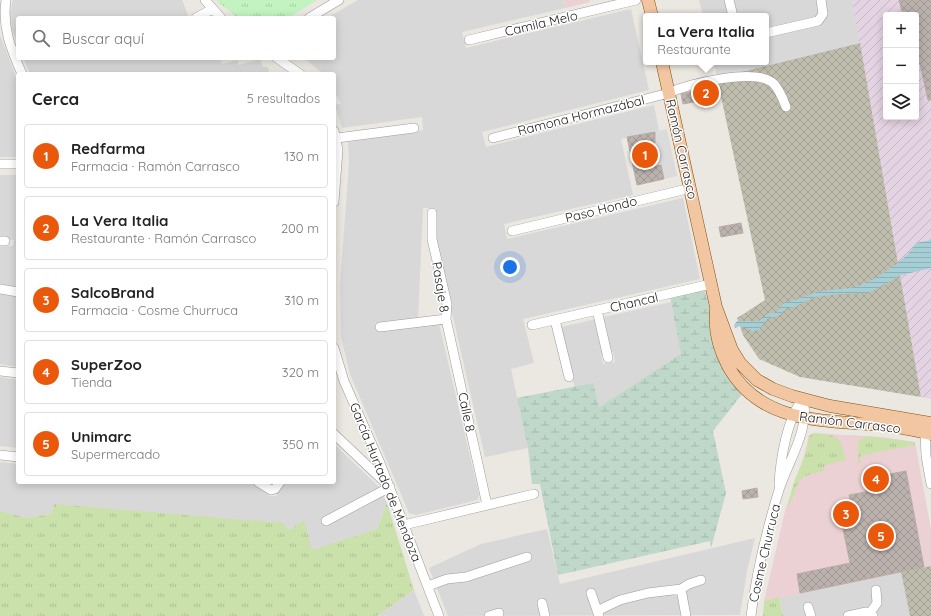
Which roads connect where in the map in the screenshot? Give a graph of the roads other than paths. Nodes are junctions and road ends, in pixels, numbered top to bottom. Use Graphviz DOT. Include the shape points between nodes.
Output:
graph roads {
  1 [pos="6,0"];
  2 [pos="205,0"];
  3 [pos="339,0"];
  4 [pos="636,0"];
  5 [pos="648,0"];
  6 [pos="729,0"];
  7 [pos="821,0"];
  8 [pos="212,9"];
  9 [pos="651,13"];
  10 [pos="731,13"];
  11 [pos="200,16"];
  12 [pos="219,16"];
  13 [pos="312,16"];
  14 [pos="769,32"];
  15 [pos="469,40"];
  16 [pos="16,60"];
  17 [pos="16,60"];
  18 [pos="280,60"];
  19 [pos="663,65"];
  20 [pos="21,72"];
  21 [pos="297,72"];
  22 [pos="669,93"];
  23 [pos="786,107"];
  24 [pos="414,128"];
  25 [pos="336,135"];
  26 [pos="493,138"];
  27 [pos="336,140"];
  28 [pos="0,164"];
  29 [pos="16,164"];
  30 [pos="336,176"];
  31 [pos="691,188"];
  32 [pos="432,213"];
  33 [pos="512,231"];
  34 [pos="712,284"];
  35 [pos="0,289"];
  36 [pos="16,292"];
  37 [pos="716,307"];
  38 [pos="597,310"];
  39 [pos="446,319"];
  40 [pos="555,320"];
  41 [pos="532,325"];
  42 [pos="380,326"];
  43 [pos="336,355"];
  44 [pos="608,358"];
  45 [pos="0,371"];
  46 [pos="16,373"];
  47 [pos="568,377"];
  48 [pos="803,399"];
  49 [pos="799,417"];
  50 [pos="929,430"];
  51 [pos="336,436"];
  52 [pos="0,455"];
  53 [pos="16,457"];
  54 [pos="261,484"];
  55 [pos="278,484"];
  56 [pos="931,484"];
  57 [pos="390,487"];
  58 [pos="534,494"];
  59 [pos="487,505"];
  60 [pos="326,521"];
  61 [pos="404,525"];
  62 [pos="527,557"];
  63 [pos="701,580"];
  64 [pos="428,586"];
  65 [pos="681,589"];
  66 [pos="876,590"];
  67 [pos="591,593"];
  68 [pos="542,603"];
  69 [pos="499,614"];
  70 [pos="598,614"];
  71 [pos="872,615"];
  72 [pos="439,616"];
  73 [pos="488,616"];
  74 [pos="545,616"];
  75 [pos="686,616"];
  76 [pos="751,616"];
  77 [pos="848,616"];
  1 -- 16 [label="street" via="4,20 7,38"];
  2 -- 8 [label="street"];
  3 -- 13 [label="street"];
  4 -- 15 [label="street, Camila Melo"];
  5 -- 9 [label="main road"];
  6 -- 10 [label="street"];
  7 -- 14 [label="street" via="823,14 818,21"];
  8 -- 11 [label="street"];
  8 -- 12 [label="street"];
  17 -- 20 [label="street"];
  18 -- 21 [label="street"];
  19 -- 22 [label="main road, Ramón Carrasco"];
  22 -- 23 [label="street, Ramona Hormazábal" via="694,84 746,76 772,82 779,90"];
  22 -- 26 [label="street, Ramona Hormazábal"];
  22 -- 31 [label="main road, Ramón Carrasco"];
  24 -- 25 [label="street"];
  27 -- 30 [label="street"];
  28 -- 29 [label="street"];
  31 -- 33 [label="street, Paso Hondo"];
  31 -- 34 [label="main road, Ramón Carrasco"];
  32 -- 39 [label="street, Pasaje 8" via="432,239 447,304"];
  34 -- 37 [label="main road, Ramón Carrasco"];
  34 -- 38 [label="street, Chancal"];
  35 -- 36 [label="street"];
  37 -- 48 [label="main road, Ramón Carrasco" via="732,350 745,369 765,386"];
  37 -- 49 [label="main road, Ramón Carrasco" via="718,342 724,359 735,377 762,403"];
  38 -- 40 [label="street, Chancal"];
  38 -- 44 [label="street"];
  39 -- 42 [label="street, Pasaje 8"];
  39 -- 59 [label="street, Calle 8"];
  40 -- 41 [label="street, Chancal"];
  40 -- 47 [label="street"];
  43 -- 57 [label="street, García Hurtado de Mendoza" via="344,381"];
  45 -- 46 [label="street"];
  48 -- 49 [label="street, Cosme Churruca"];
  48 -- 50 [label="main road, Ramón Carrasco"];
  49 -- 50 [label="main road, Ramón Carrasco" via="836,423"];
  49 -- 76 [label="street, Cosme Churruca" via="782,461 778,491 759,563"];
  50 -- 56 [label="street" via="926,456"];
  51 -- 57 [label="street"];
  52 -- 53 [label="street"];
  54 -- 55 [label="street" via="271,490"];
  57 -- 60 [label="street"];
  57 -- 61 [label="street, García Hurtado de Mendoza"];
  58 -- 59 [label="street"];
  59 -- 61 [label="street"];
  61 -- 64 [label="street, García Hurtado de Mendoza"];
  62 -- 64 [label="street" via="466,577 447,579"];
  63 -- 65 [label="street"];
  64 -- 72 [label="street, García Hurtado de Mendoza"];
  65 -- 70 [label="street" via="632,597"];
  65 -- 75 [label="street"];
  66 -- 71 [label="street" via="877,603"];
  67 -- 70 [label="street"];
  68 -- 74 [label="street"];
  69 -- 73 [label="street"];
  71 -- 77 [label="street" via="866,612"];
}
